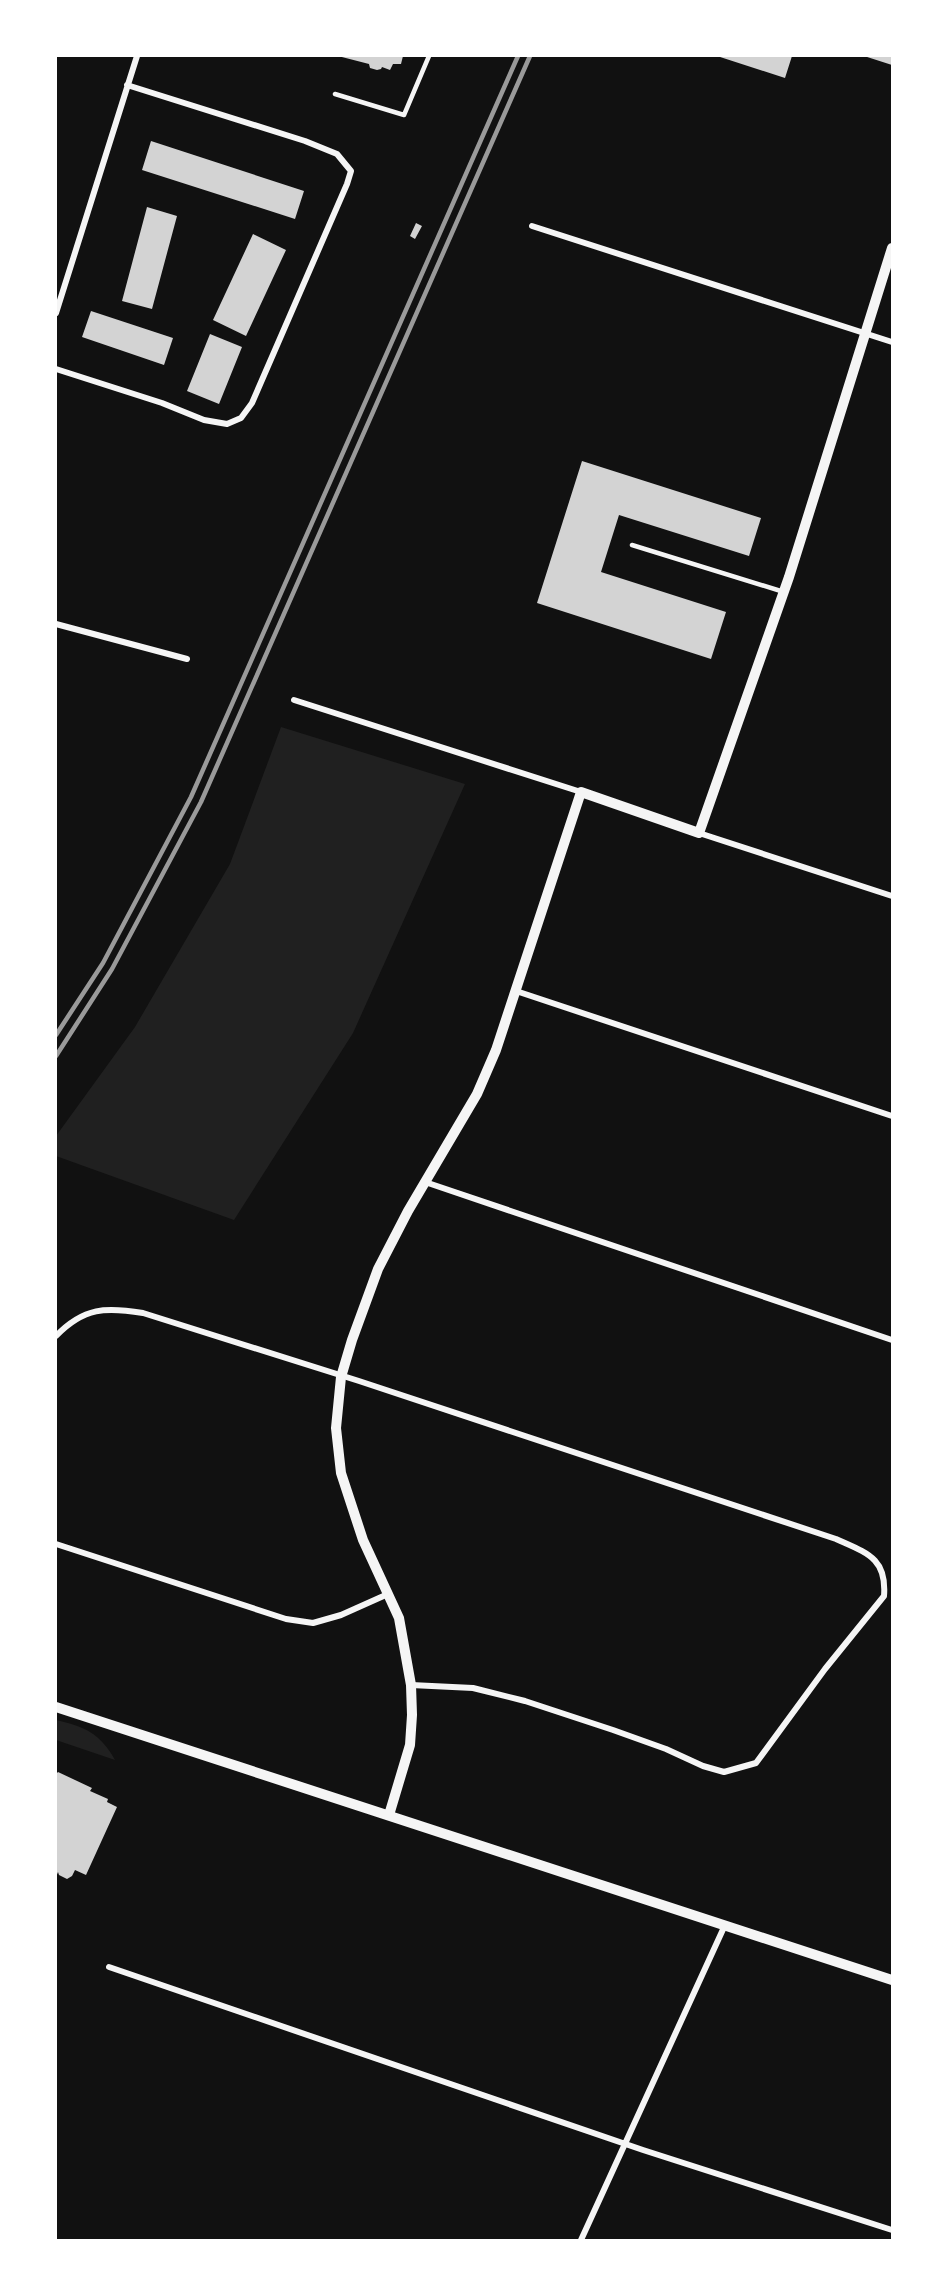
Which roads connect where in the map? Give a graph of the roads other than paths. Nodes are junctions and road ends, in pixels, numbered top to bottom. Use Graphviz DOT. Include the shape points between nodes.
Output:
graph roads {
  1 [pos="137,56"];
  2 [pos="429,56"];
  3 [pos="127,85"];
  4 [pos="335,94"];
  5 [pos="532,226"];
  6 [pos="892,248"];
  7 [pos="56,313"];
  8 [pos="864,333"];
  9 [pos="892,342"];
  10 [pos="56,369"];
  11 [pos="632,545"];
  12 [pos="784,592"];
  13 [pos="56,624"];
  14 [pos="187,659"];
  15 [pos="294,700"];
  16 [pos="581,792"];
  17 [pos="699,833"];
  18 [pos="892,896"];
  19 [pos="516,991"];
  20 [pos="892,1116"];
  21 [pos="425,1182"];
  22 [pos="56,1336"];
  23 [pos="892,1340"];
  24 [pos="341,1377"];
  25 [pos="56,1544"];
  26 [pos="388,1594"];
  27 [pos="411,1685"];
  28 [pos="56,1707"];
  29 [pos="389,1815"];
  30 [pos="725,1925"];
  31 [pos="109,1967"];
  32 [pos="892,1980"];
  33 [pos="625,2143"];
  34 [pos="892,2230"];
  35 [pos="580,2241"];
  1 -- 3 [label="street"];
  2 -- 4 [label="lane" via="404,115"];
  3 -- 7 [label="street"];
  3 -- 10 [label="street" via="305,141 337,154 351,171 252,404 241,418 227,424 204,420"];
  5 -- 8 [label="street"];
  6 -- 8 [label="street"];
  8 -- 9 [label="street"];
  8 -- 12 [label="street"];
  11 -- 12 [label="lane"];
  12 -- 17 [label="street"];
  13 -- 14 [label="street"];
  15 -- 16 [label="street"];
  16 -- 17 [label="street"];
  16 -- 19 [label="street"];
  17 -- 18 [label="street"];
  19 -- 20 [label="street"];
  19 -- 21 [label="street" via="477,1094"];
  21 -- 23 [label="street"];
  21 -- 24 [label="street" via="378,1269"];
  22 -- 24 [label="street" via="86,1313 115,1308 143,1313"];
  24 -- 26 [label="street" via="336,1428 341,1473 363,1540"];
  24 -- 27 [label="street" via="836,1539 881,1565 885,1581 884,1596 756,1763 739,1769 724,1772 703,1766 525,1701 473,1688"];
  25 -- 26 [label="street" via="286,1619 313,1623"];
  26 -- 27 [label="street" via="399,1618"];
  27 -- 29 [label="street" via="410,1745"];
  28 -- 29 [label="street"];
  29 -- 30 [label="street"];
  30 -- 32 [label="street"];
  30 -- 33 [label="street"];
  31 -- 33 [label="street"];
  33 -- 34 [label="street"];
  33 -- 35 [label="street"];
}
